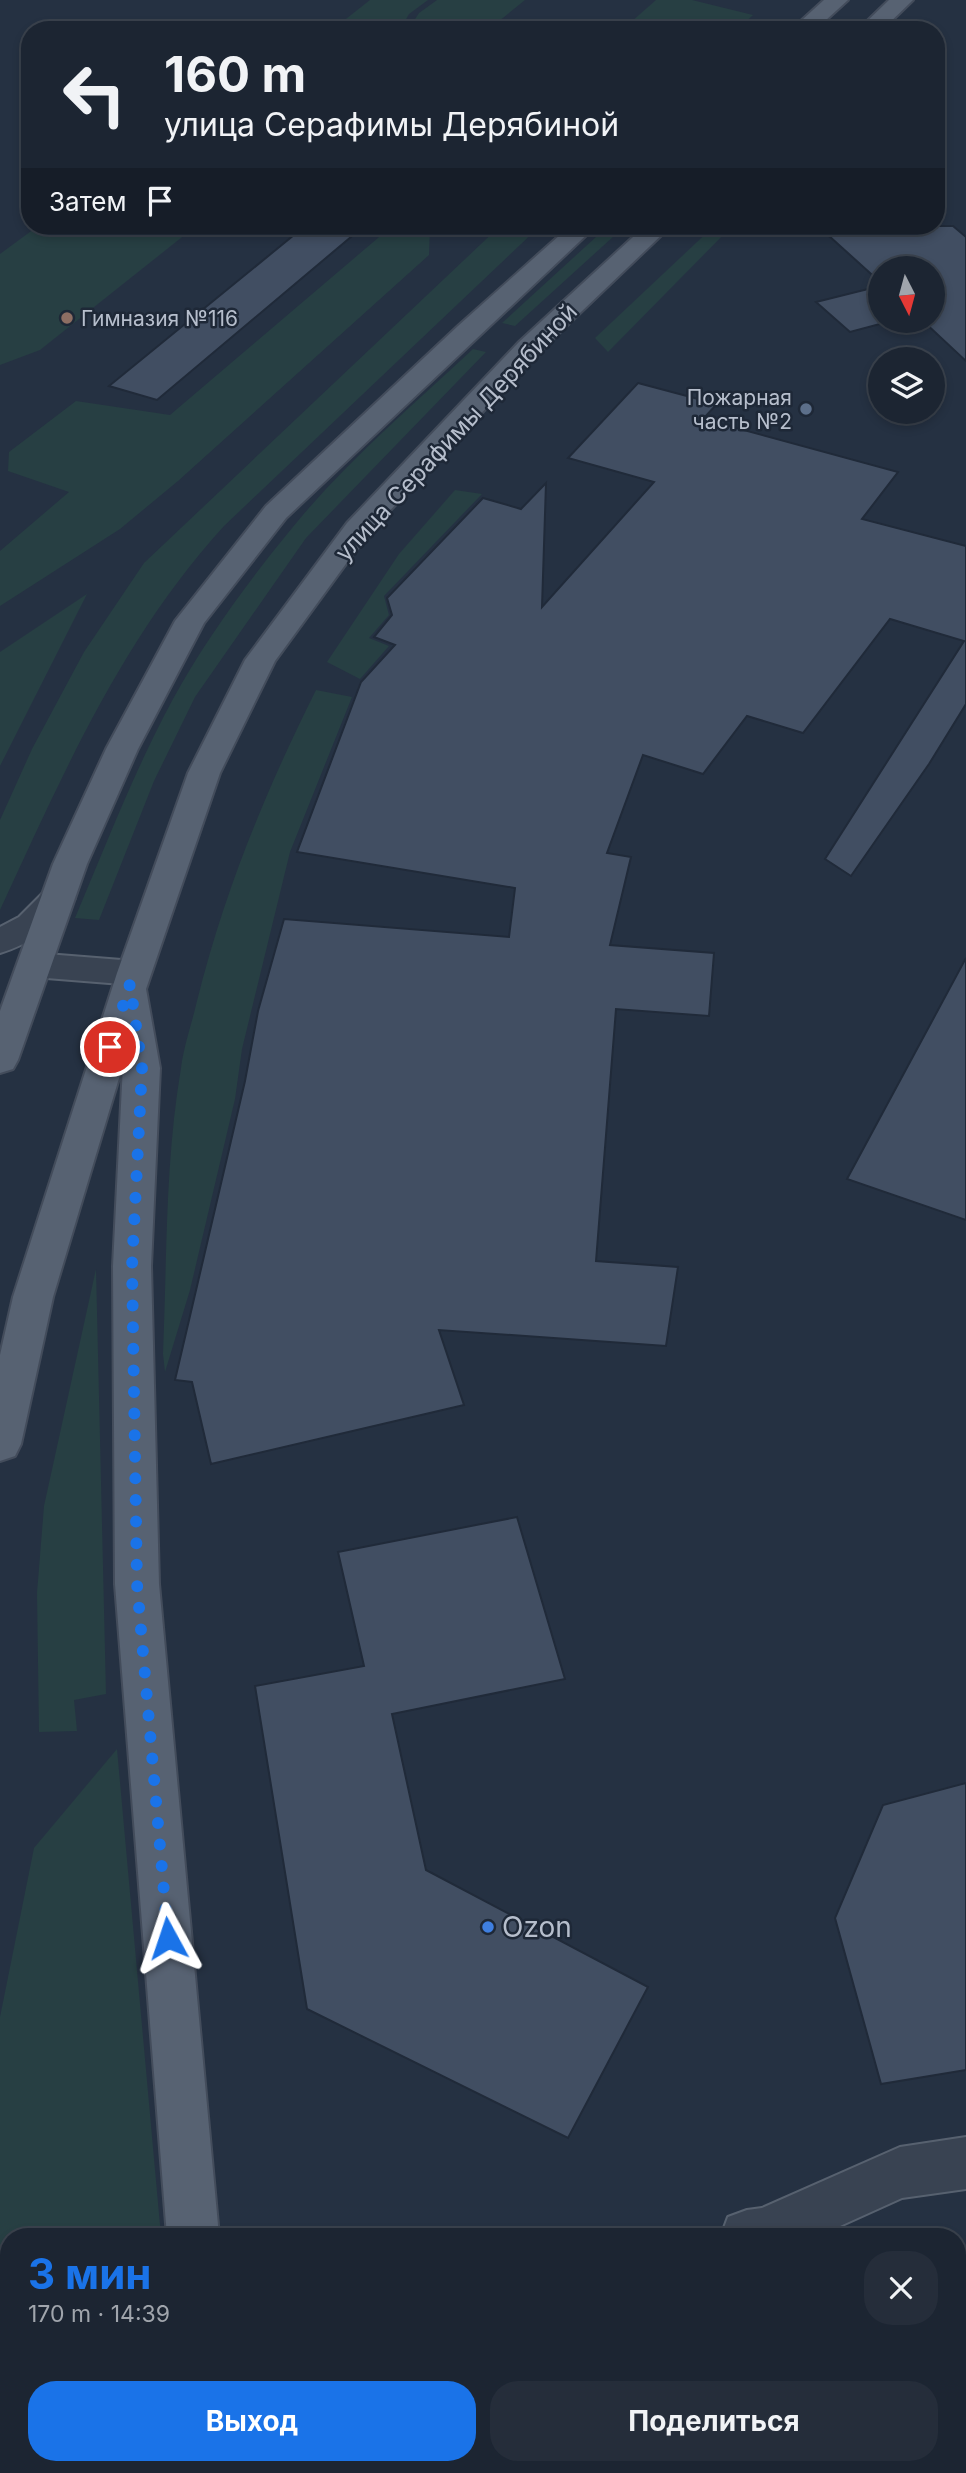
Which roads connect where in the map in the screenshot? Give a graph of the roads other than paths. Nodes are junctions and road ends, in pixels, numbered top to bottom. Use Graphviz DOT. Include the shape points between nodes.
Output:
graph roads {
  1 [pos="837,0"];
  2 [pos="902,0"];
  3 [pos="812,21"];
  4 [pos="879,21"];
  5 [pos="574,235"];
  6 [pos="649,235"];
  7 [pos="58,898"];
  8 [pos="0,941"];
  9 [pos="34,965"];
  10 [pos="132,978"];
  11 [pos="0,1060"];
  12 [pos="0,1444"];
  13 [pos="966,2163"];
  14 [pos="192,2228"];
  15 [pos="777,2228"];
  1 -- 3 [label="main road"];
  2 -- 4 [label="main road"];
  5 -- 7 [label="main road" via="276,512 190,621 122,748"];
  6 -- 10 [label="main road, улица Серафимы Дерябиной" via="528,348 357,529 260,660 204,773"];
  7 -- 8 [label="street" via="31,925"];
  7 -- 9 [label="main road"];
  9 -- 10 [label="street"];
  9 -- 11 [label="main road"];
  10 -- 12 [label="main road, улица Серафимы Дерябиной" via="33,1297"];
  10 -- 14 [label="main road" via="142,1068 132,1266 137,1584"];
  13 -- 15 [label="street" via="900,2173"];
}
